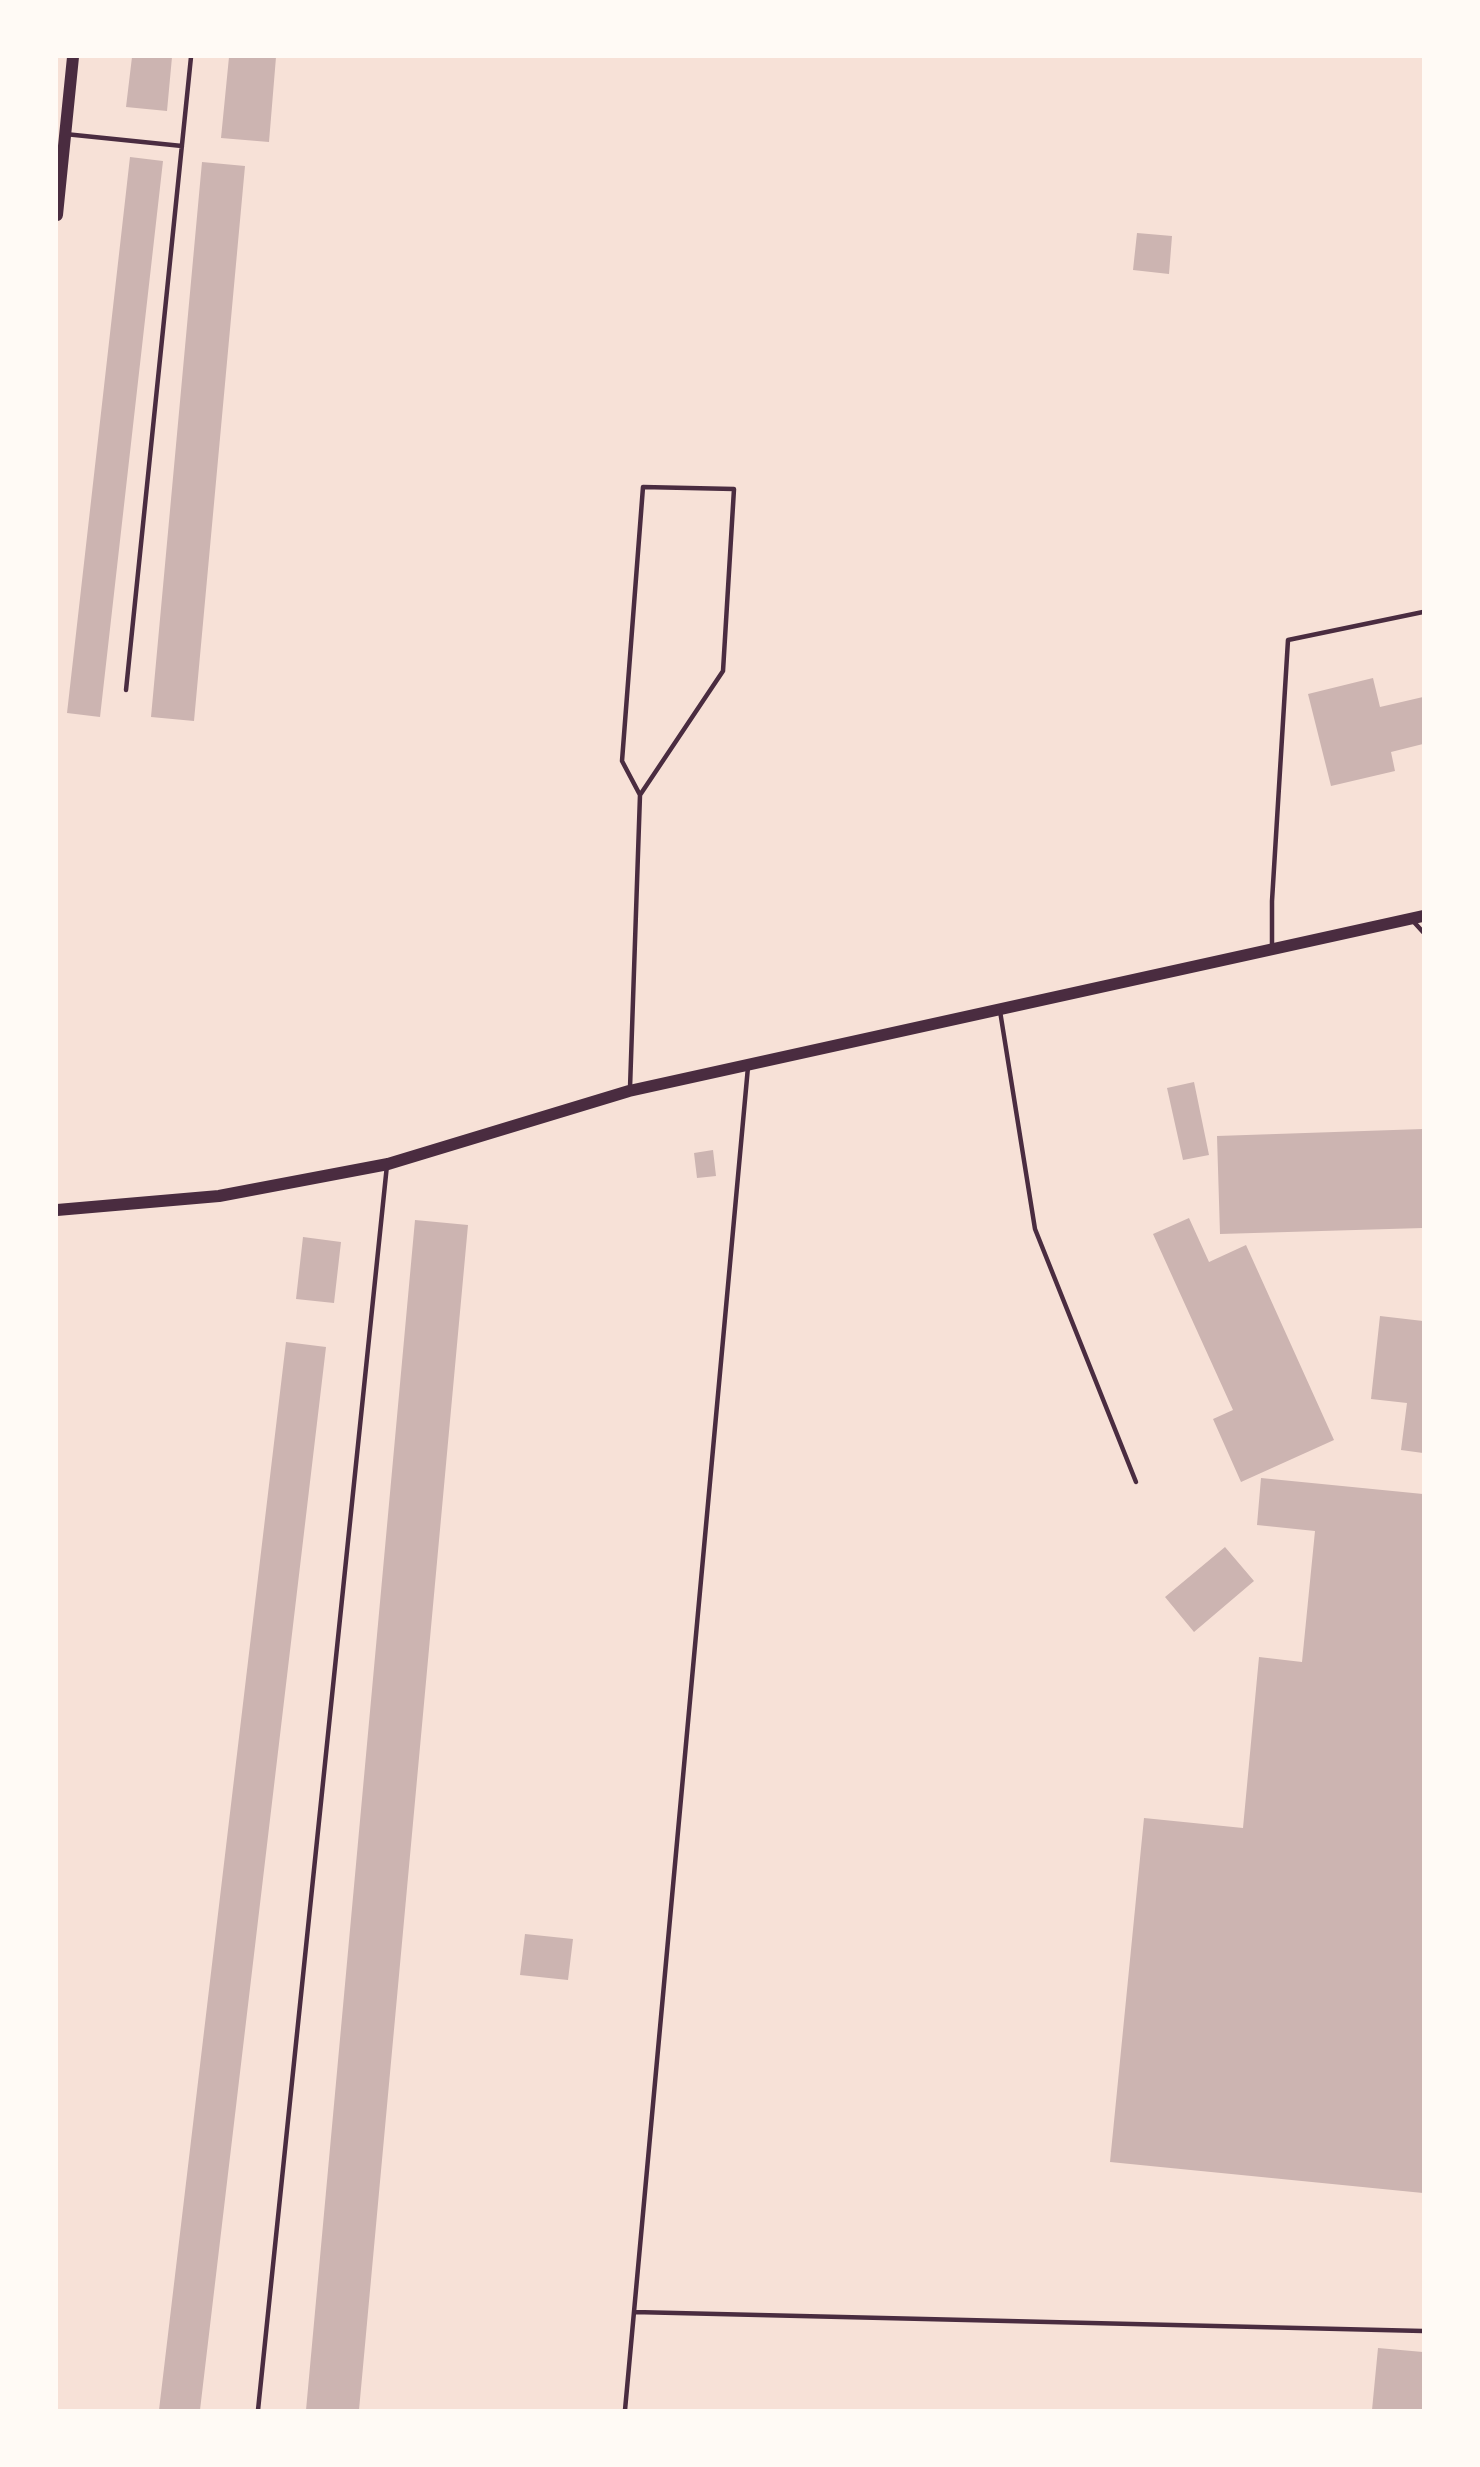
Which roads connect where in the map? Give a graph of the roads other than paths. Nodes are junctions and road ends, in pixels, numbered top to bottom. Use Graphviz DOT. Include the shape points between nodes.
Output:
graph roads {
  1 [pos="73,57"];
  2 [pos="191,57"];
  3 [pos="65,134"];
  4 [pos="182,146"];
  5 [pos="57,215"];
  6 [pos="1423,612"];
  7 [pos="126,690"];
  8 [pos="640,795"];
  9 [pos="1417,918"];
  10 [pos="1423,932"];
  11 [pos="1272,948"];
  12 [pos="1000,1009"];
  13 [pos="748,1065"];
  14 [pos="630,1091"];
  15 [pos="388,1164"];
  16 [pos="57,1210"];
  17 [pos="1136,1482"];
  18 [pos="634,2312"];
  19 [pos="1423,2331"];
  20 [pos="258,2410"];
  21 [pos="625,2410"];
  1 -- 3 [label="main road"];
  2 -- 4 [label="lane"];
  3 -- 4 [label="lane"];
  3 -- 5 [label="main road"];
  4 -- 7 [label="lane"];
  6 -- 11 [label="lane" via="1288,640 1272,889"];
  8 -- 8 [label="lane" via="723,671 734,489 643,487 622,761"];
  8 -- 14 [label="lane"];
  9 -- 10 [label="lane"];
  9 -- 11 [label="main road"];
  11 -- 12 [label="main road"];
  12 -- 13 [label="main road"];
  12 -- 17 [label="lane" via="1035,1229"];
  13 -- 14 [label="main road"];
  13 -- 18 [label="lane"];
  14 -- 15 [label="main road"];
  15 -- 16 [label="main road" via="219,1196"];
  15 -- 20 [label="lane"];
  18 -- 19 [label="lane"];
  18 -- 21 [label="lane"];
}
